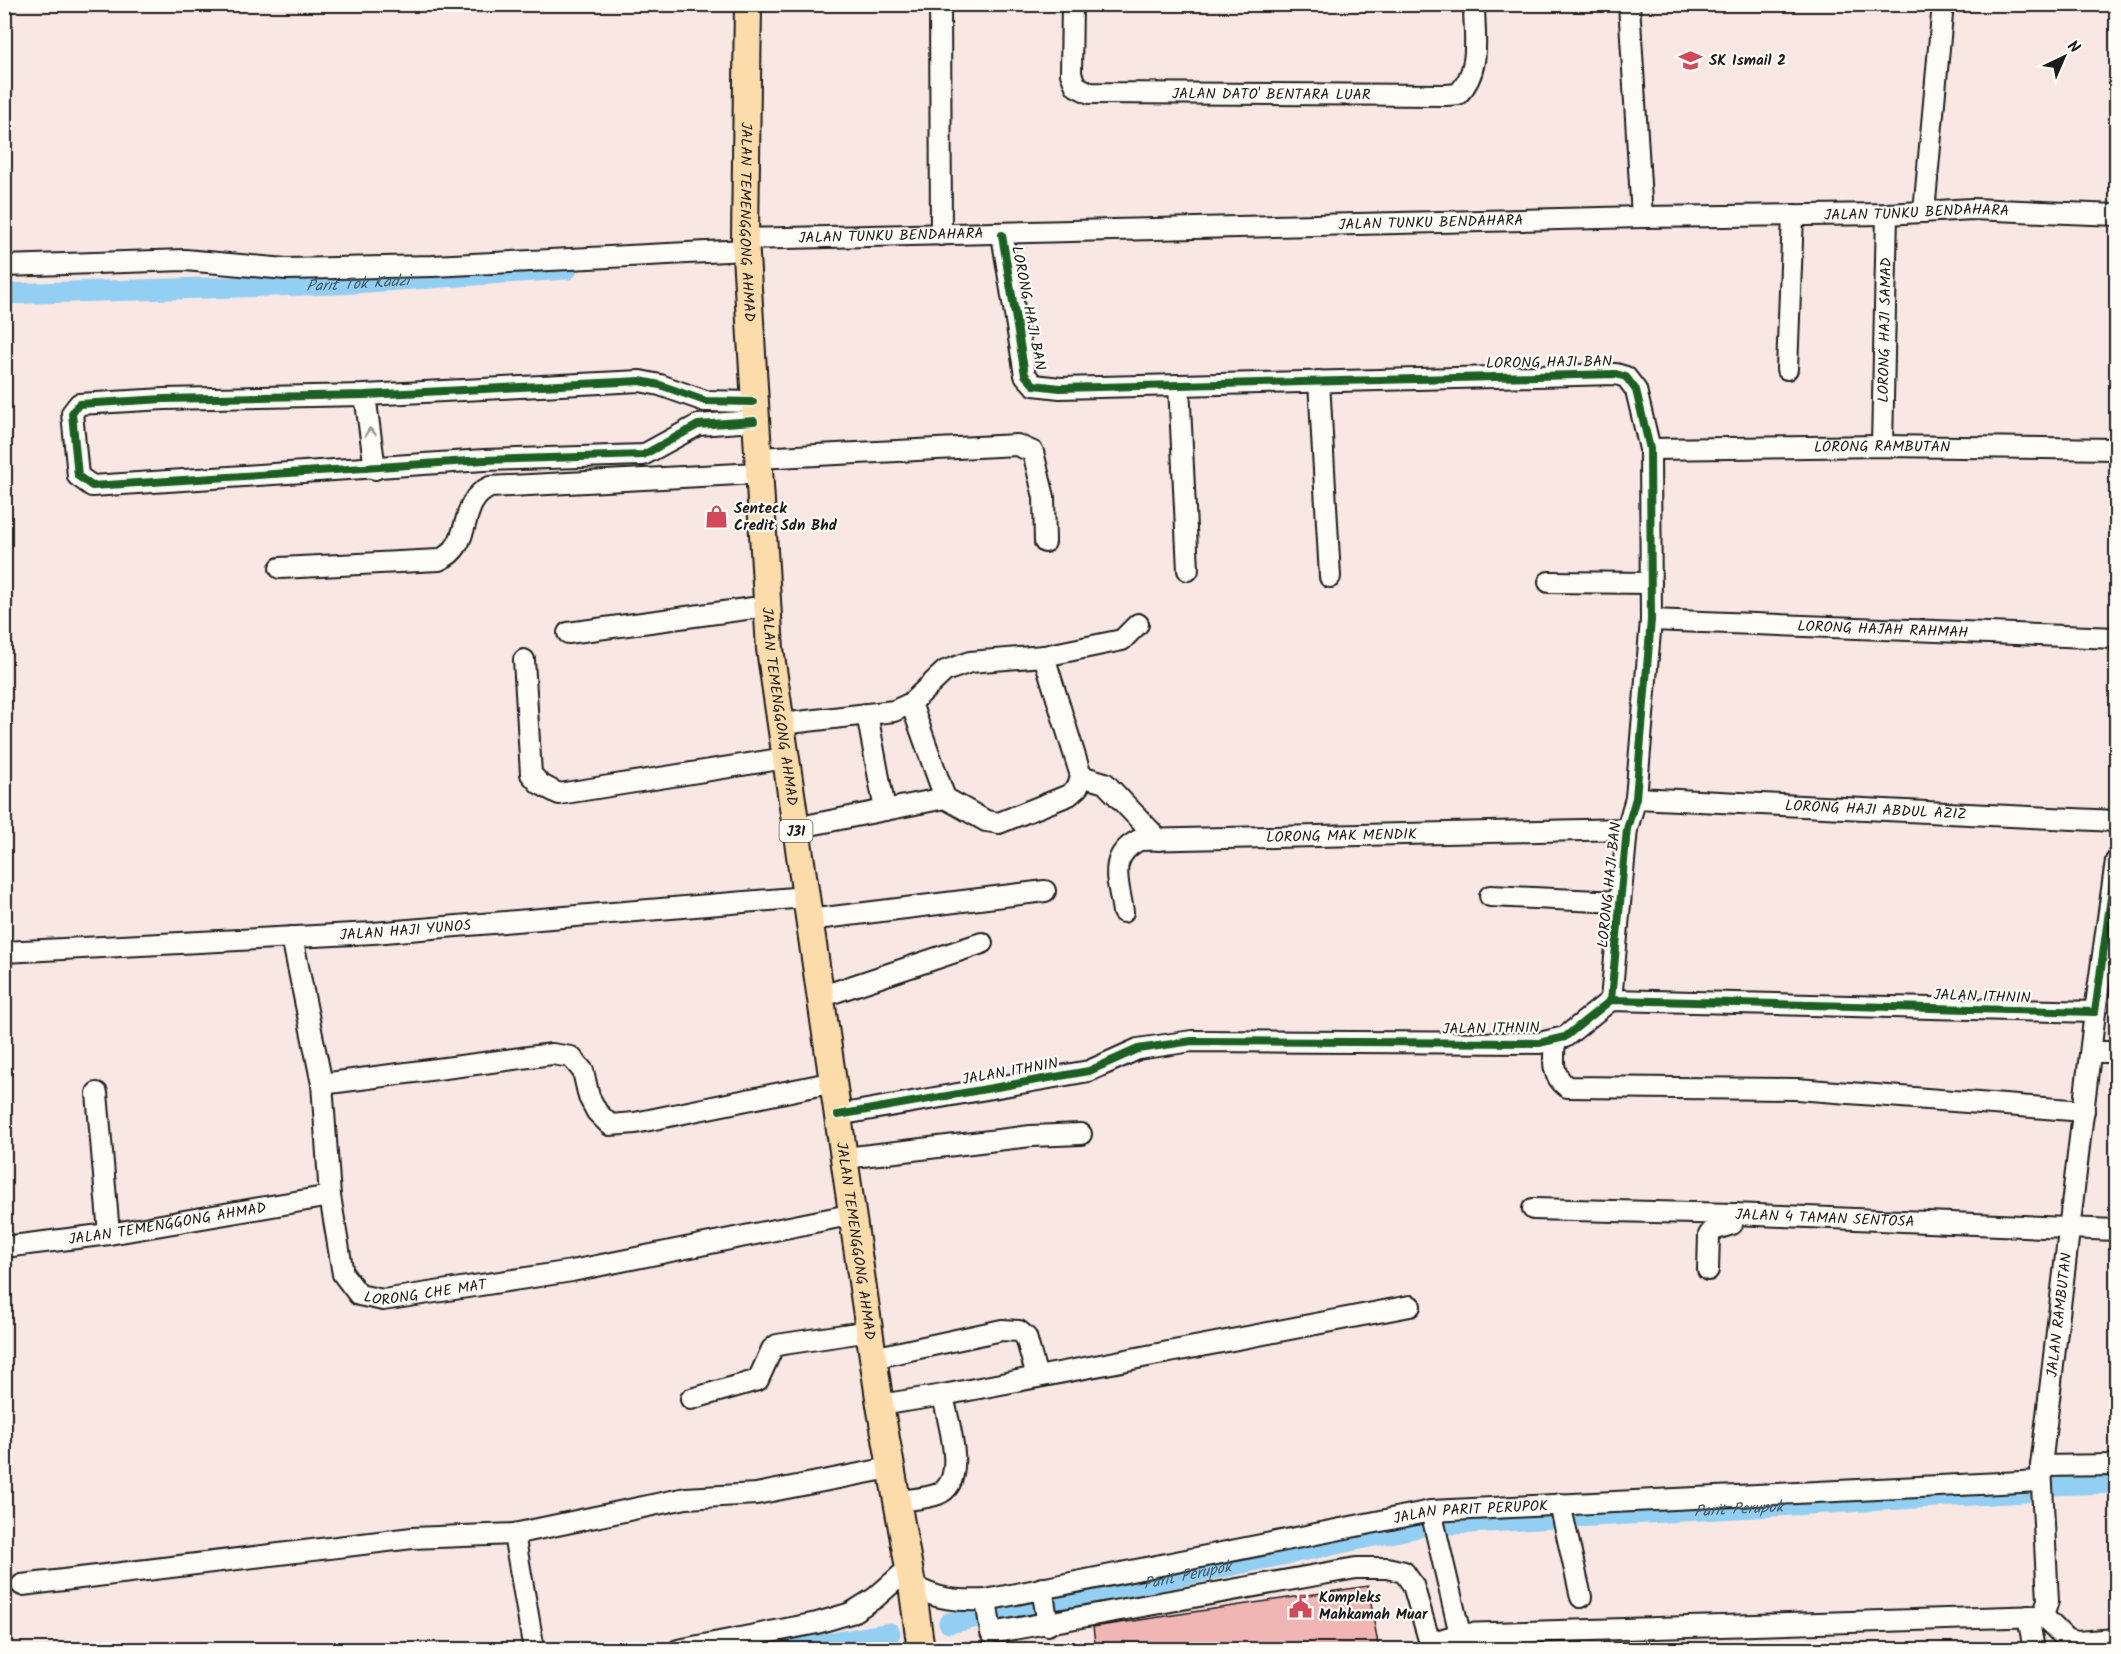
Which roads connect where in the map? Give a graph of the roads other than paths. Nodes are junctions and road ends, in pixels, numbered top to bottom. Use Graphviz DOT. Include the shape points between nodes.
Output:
graph roads {
  1 [pos="748,4"];
  2 [pos="940,4"];
  3 [pos="1072,4"];
  4 [pos="1474,4"];
  5 [pos="1629,4"];
  6 [pos="1943,4"];
  7 [pos="1924,212"];
  8 [pos="1887,214"];
  9 [pos="1793,215"];
  10 [pos="2116,215"];
  11 [pos="1642,217"];
  12 [pos="941,235"];
  13 [pos="1002,235"];
  14 [pos="746,245"];
  15 [pos="4,266"];
  16 [pos="1787,369"];
  17 [pos="1319,381"];
  18 [pos="1179,385"];
  19 [pos="365,395"];
  20 [pos="754,411"];
  21 [pos="1882,446"];
  22 [pos="2116,448"];
  23 [pos="1650,449"];
  24 [pos="757,466"];
  25 [pos="375,469"];
  26 [pos="1045,542"];
  27 [pos="280,568"];
  28 [pos="1188,570"];
  29 [pos="1330,577"];
  30 [pos="1549,582"];
  31 [pos="1651,583"];
  32 [pos="768,606"];
  33 [pos="1651,620"];
  34 [pos="1138,624"];
  35 [pos="568,633"];
  36 [pos="2116,638"];
  37 [pos="1044,656"];
  38 [pos="524,660"];
  39 [pos="911,703"];
  40 [pos="867,714"];
  41 [pos="781,724"];
  42 [pos="786,758"];
  43 [pos="1081,776"];
  44 [pos="945,798"];
  45 [pos="1636,798"];
  46 [pos="885,810"];
  47 [pos="2116,821"];
  48 [pos="795,828"];
  49 [pos="1627,829"];
  50 [pos="1158,840"];
  51 [pos="2116,861"];
  52 [pos="1045,891"];
  53 [pos="1490,896"];
  54 [pos="1620,902"];
  55 [pos="806,909"];
  56 [pos="1123,912"];
  57 [pos="292,937"];
  58 [pos="982,943"];
  59 [pos="4,952"];
  60 [pos="820,997"];
  61 [pos="1611,1000"];
  62 [pos="2094,1012"];
  63 [pos="1555,1040"];
  64 [pos="2091,1052"];
  65 [pos="2116,1052"];
  66 [pos="834,1082"];
  67 [pos="322,1084"];
  68 [pos="97,1093"];
  69 [pos="2084,1111"];
  70 [pos="838,1115"];
  71 [pos="1081,1134"];
  72 [pos="845,1158"];
  73 [pos="330,1196"];
  74 [pos="1533,1209"];
  75 [pos="854,1214"];
  76 [pos="1734,1214"];
  77 [pos="2070,1227"];
  78 [pos="2116,1230"];
  79 [pos="109,1234"];
  80 [pos="4,1247"];
  81 [pos="1708,1270"];
  82 [pos="1410,1306"];
  83 [pos="870,1331"];
  84 [pos="873,1358"];
  85 [pos="1037,1377"];
  86 [pos="943,1395"];
  87 [pos="691,1399"];
  88 [pos="880,1405"];
  89 [pos="2116,1465"];
  90 [pos="890,1468"];
  91 [pos="2041,1474"];
  92 [pos="896,1502"];
  93 [pos="1560,1504"];
  94 [pos="1431,1511"];
  95 [pos="514,1534"];
  96 [pos="911,1576"];
  97 [pos="22,1585"];
  98 [pos="1042,1588"];
  99 [pos="1581,1597"];
  100 [pos="986,1600"];
  101 [pos="2035,1616"];
  102 [pos="1048,1625"];
  103 [pos="2116,1639"];
  104 [pos="1462,1642"];
  105 [pos="1431,1646"];
  106 [pos="534,1650"];
  107 [pos="678,1650"];
  108 [pos="921,1650"];
  109 [pos="2034,1650"];
  1 -- 14 [label="main road, JALAN TEMENGGONG AHMAD / J31"];
  2 -- 12 [label="street"];
  3 -- 4 [label="street, JALAN DATO' BENTARA LUAR" via="1071,74 1076,86 1090,93 1446,95 1458,94 1469,82 1475,66"];
  5 -- 11 [label="street"];
  6 -- 7 [label="street"];
  7 -- 8 [label="street, JALAN TUNKU BENDAHARA"];
  7 -- 10 [label="street, JALAN TUNKU BENDAHARA" via="1972,209"];
  8 -- 9 [label="street, JALAN TUNKU BENDAHARA"];
  8 -- 21 [label="street, LORONG HAJI SAMAD"];
  9 -- 11 [label="street, JALAN TUNKU BENDAHARA"];
  9 -- 16 [label="street"];
  11 -- 13 [label="street, JALAN TUNKU BENDAHARA"];
  12 -- 13 [label="street, JALAN TUNKU BENDAHARA"];
  12 -- 14 [label="street, JALAN TUNKU BENDAHARA"];
  13 -- 18 [label="street, LORONG HAJI BAN" via="1025,375 1034,385"];
  14 -- 15 [label="street, JALAN TUNKU BENDAHARA" via="388,267 286,269 185,260"];
  14 -- 20 [label="main road, JALAN TEMENGGONG AHMAD / J31"];
  17 -- 18 [label="street, LORONG HAJI BAN"];
  17 -- 23 [label="street, LORONG HAJI BAN" via="1616,374 1626,377 1636,390"];
  17 -- 29 [label="street"];
  18 -- 28 [label="street"];
  19 -- 20 [label="street" via="640,381"];
  25 -- 19 [label="street, one-way"];
  19 -- 25 [label="street" via="79,404 72,413 78,476 92,486"];
  20 -- 24 [label="main road, JALAN TEMENGGONG AHMAD / J31"];
  20 -- 25 [label="street" via="698,426 643,455 484,460"];
  21 -- 22 [label="street, LORONG RAMBUTAN"];
  21 -- 23 [label="street, LORONG RAMBUTAN"];
  23 -- 31 [label="street, LORONG HAJI BAN"];
  24 -- 26 [label="street" via="1017,445 1033,452 1044,497"];
  24 -- 27 [label="street" via="490,487 472,502 460,544 439,560"];
  24 -- 32 [label="main road, JALAN TEMENGGONG AHMAD / J31"];
  30 -- 31 [label="street"];
  31 -- 33 [label="street, LORONG HAJI BAN"];
  32 -- 35 [label="street"];
  32 -- 41 [label="main road, JALAN TEMENGGONG AHMAD / J31"];
  33 -- 36 [label="street, LORONG HAJAH RAHMAH"];
  33 -- 45 [label="street, LORONG HAJI BAN"];
  34 -- 37 [label="street" via="1122,640"];
  37 -- 39 [label="street" via="970,662 945,671"];
  37 -- 43 [label="street"];
  38 -- 42 [label="street" via="531,774 540,784 560,794"];
  39 -- 40 [label="street" via="894,711"];
  39 -- 44 [label="street"];
  40 -- 41 [label="street"];
  40 -- 46 [label="street"];
  41 -- 42 [label="main road, JALAN TEMENGGONG AHMAD / J31"];
  42 -- 48 [label="main road, JALAN TEMENGGONG AHMAD / J31"];
  43 -- 44 [label="street" via="1078,787 1069,795 999,823 986,821"];
  43 -- 50 [label="street" via="1106,783"];
  44 -- 46 [label="street"];
  45 -- 47 [label="street, LORONG HAJI ABDUL AZIZ"];
  45 -- 49 [label="street, LORONG HAJI BAN"];
  46 -- 48 [label="street"];
  48 -- 55 [label="main road, JALAN TEMENGGONG AHMAD / J31"];
  49 -- 50 [label="street, LORONG MAK MENDIK"];
  49 -- 54 [label="street, LORONG HAJI BAN"];
  50 -- 56 [label="street, LORONG MAK MENDIK" via="1139,840 1125,847 1116,862"];
  51 -- 62 [label="street"];
  52 -- 55 [label="street, JALAN HAJI YUNOS"];
  53 -- 54 [label="street"];
  54 -- 61 [label="street, LORONG HAJI BAN"];
  55 -- 57 [label="street, JALAN HAJI YUNOS"];
  55 -- 60 [label="main road, JALAN TEMENGGONG AHMAD / J31"];
  57 -- 59 [label="street, JALAN HAJI YUNOS"];
  57 -- 67 [label="street, LORONG CHE MAT"];
  58 -- 60 [label="street"];
  60 -- 66 [label="main road, JALAN TEMENGGONG AHMAD / J31"];
  61 -- 62 [label="street, JALAN ITHNIN"];
  61 -- 63 [label="street, JALAN ITHNIN" via="1565,1037"];
  62 -- 64 [label="street, JALAN RAMBUTAN"];
  63 -- 69 [label="street" via="1554,1072 1567,1087 1797,1089"];
  63 -- 70 [label="street, JALAN ITHNIN" via="1192,1041 1138,1048 1089,1071"];
  64 -- 65 [label="street"];
  64 -- 69 [label="street, JALAN RAMBUTAN"];
  66 -- 67 [label="street" via="610,1125 588,1097 583,1071 571,1057 552,1054"];
  66 -- 70 [label="main road, JALAN TEMENGGONG AHMAD / J31"];
  67 -- 73 [label="street, LORONG CHE MAT"];
  68 -- 79 [label="street"];
  69 -- 77 [label="street, JALAN RAMBUTAN"];
  70 -- 72 [label="main road, JALAN TEMENGGONG AHMAD / J31"];
  71 -- 72 [label="street" via="1031,1136"];
  72 -- 75 [label="main road, JALAN TEMENGGONG AHMAD / J31"];
  73 -- 75 [label="street, LORONG CHE MAT" via="343,1274 359,1295 383,1300 572,1271"];
  73 -- 79 [label="street, JALAN TEMENGGONG AHMAD"];
  74 -- 76 [label="street, JALAN 4 TAMAN SENTOSA"];
  75 -- 83 [label="main road, JALAN TEMENGGONG AHMAD / J31"];
  76 -- 77 [label="street, JALAN 4 TAMAN SENTOSA"];
  76 -- 81 [label="street" via="1732,1224 1709,1235"];
  77 -- 78 [label="street, JALAN 4 TAMAN SENTOSA"];
  77 -- 91 [label="street, JALAN RAMBUTAN"];
  79 -- 80 [label="street, JALAN TEMENGGONG AHMAD"];
  82 -- 85 [label="street"];
  83 -- 84 [label="main road, JALAN TEMENGGONG AHMAD / J31"];
  83 -- 87 [label="street" via="777,1345 758,1380"];
  84 -- 85 [label="street" via="1002,1330 1019,1331 1026,1337"];
  84 -- 88 [label="main road, JALAN TEMENGGONG AHMAD / J31"];
  85 -- 86 [label="street"];
  86 -- 88 [label="street"];
  86 -- 92 [label="street" via="955,1472 939,1494"];
  88 -- 90 [label="main road, JALAN TEMENGGONG AHMAD / J31"];
  89 -- 91 [label="street, JALAN PARIT PERUPOK"];
  90 -- 92 [label="main road, JALAN TEMENGGONG AHMAD / J31"];
  90 -- 95 [label="street" via="756,1494 686,1498"];
  91 -- 93 [label="street, JALAN PARIT PERUPOK"];
  91 -- 101 [label="street, JALAN RAMBUTAN" via="2048,1592 2046,1611"];
  92 -- 96 [label="main road, JALAN TEMENGGONG AHMAD / J31"];
  93 -- 94 [label="street, JALAN PARIT PERUPOK"];
  93 -- 99 [label="street"];
  94 -- 98 [label="street, JALAN PARIT PERUPOK"];
  94 -- 104 [label="street"];
  95 -- 97 [label="street" via="412,1538"];
  95 -- 106 [label="street"];
  96 -- 100 [label="street, JALAN PARIT PERUPOK" via="929,1596"];
  96 -- 107 [label="street" via="851,1613"];
  96 -- 108 [label="main road, JALAN TEMENGGONG AHMAD / J31"];
  98 -- 100 [label="street, JALAN PARIT PERUPOK"];
  98 -- 102 [label="street"];
  100 -- 102 [label="street" via="992,1633"];
  101 -- 103 [label="street" via="2066,1640"];
  101 -- 104 [label="street"];
  101 -- 109 [label="street, JALAN RAMBUTAN"];
  102 -- 105 [label="street" via="1334,1572 1387,1568 1404,1572 1413,1585"];
  104 -- 105 [label="street"];
}
